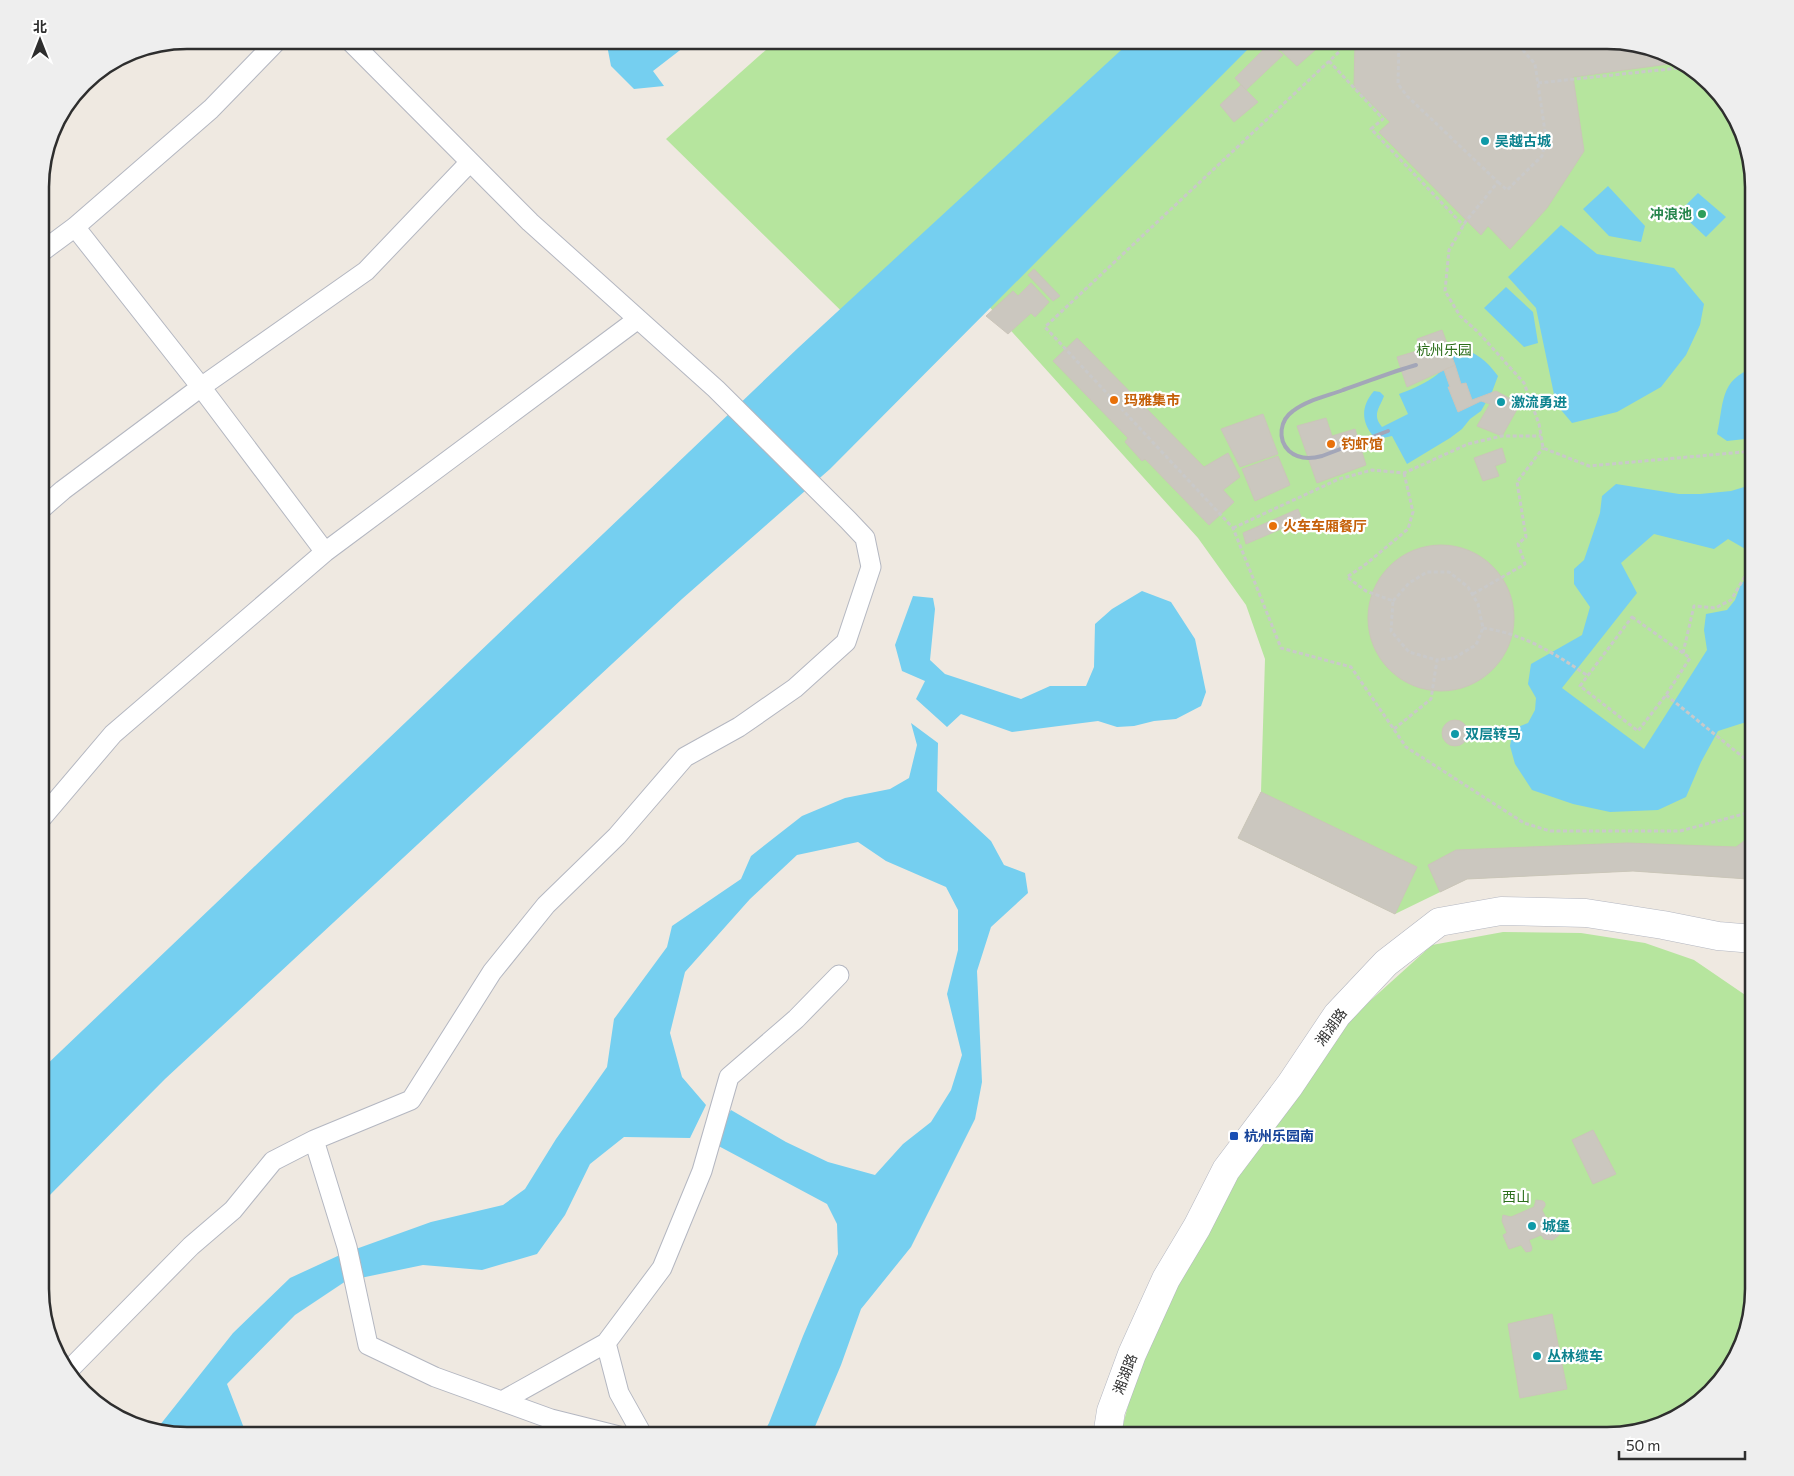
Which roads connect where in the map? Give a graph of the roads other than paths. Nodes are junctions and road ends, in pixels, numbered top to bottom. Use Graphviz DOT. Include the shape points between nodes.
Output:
graph roads {
  1 [pos="269,49"];
  2 [pos="358,49"];
  3 [pos="470,162"];
  4 [pos="75,227"];
  5 [pos="49,246"];
  6 [pos="638,319"];
  7 [pos="201,386"];
  8 [pos="49,502"];
  9 [pos="324,552"];
  10 [pos="49,809"];
  11 [pos="1745,938"];
  12 [pos="839,975"];
  13 [pos="314,1140"];
  14 [pos="606,1343"];
  15 [pos="73,1366"];
  16 [pos="502,1401"];
  17 [pos="583,1427"];
  18 [pos="638,1427"];
  19 [pos="1108,1427"];
  1 -- 4 [label="street" via="211,108"];
  2 -- 3 [label="street"];
  3 -- 6 [label="street" via="530,222"];
  3 -- 7 [label="street" via="366,271"];
  4 -- 5 [label="street"];
  4 -- 7 [label="street"];
  6 -- 9 [label="street"];
  6 -- 13 [label="street" via="723,396 865,538 871,567 846,642 795,688 739,727 685,757 617,836 546,905 492,972 410,1100"];
  7 -- 8 [label="street"];
  7 -- 9 [label="street"];
  9 -- 10 [label="street" via="113,734"];
  11 -- 19 [label="main road, 湘湖路" via="1586,913 1501,911 1439,922 1386,963 1337,1015 1290,1085 1226,1170 1158,1295 1132,1354"];
  12 -- 14 [label="street" via="796,1019 729,1077 702,1171 662,1268"];
  13 -- 15 [label="street" via="273,1161 233,1210 191,1246"];
  13 -- 16 [label="street" via="347,1247 368,1345 435,1377"];
  14 -- 16 [label="street"];
  14 -- 18 [label="street" via="620,1393"];
  16 -- 17 [label="street"];
}
